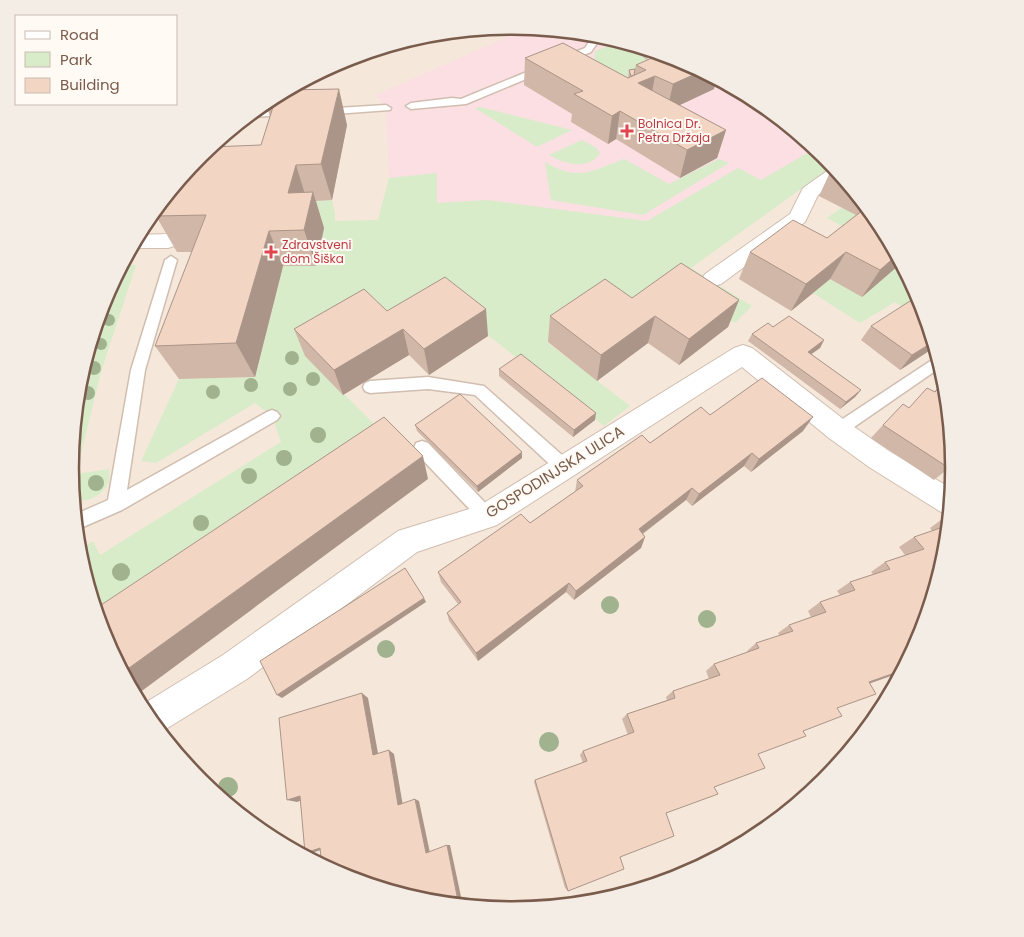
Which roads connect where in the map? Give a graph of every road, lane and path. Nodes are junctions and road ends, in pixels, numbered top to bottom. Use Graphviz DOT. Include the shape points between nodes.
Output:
graph roads {
  1 [pos="593,42"];
  2 [pos="588,50"];
  3 [pos="653,59"];
  4 [pos="588,64"];
  5 [pos="646,79"];
  6 [pos="411,106"];
  7 [pos="386,108"];
  8 [pos="262,115"];
  9 [pos="832,176"];
  10 [pos="184,236"];
  11 [pos="143,242"];
  12 [pos="170,260"];
  13 [pos="713,279"];
  14 [pos="933,366"];
  15 [pos="370,387"];
  16 [pos="272,416"];
  17 [pos="838,430"];
  18 [pos="422,448"];
  19 [pos="564,467"];
  20 [pos="945,498"];
  21 [pos="116,505"];
  22 [pos="487,516"];
  23 [pos="81,520"];
  24 [pos="156,715"];
  1 -- 2 [label="lane"];
  2 -- 4 [label="lane"];
  2 -- 6 [label="lane" via="462,102"];
  3 -- 5 [label="lane" via="658,68"];
  7 -- 8 [label="lane"];
  9 -- 13 [label="street" via="810,192 798,218"];
  10 -- 11 [label="street" via="168,241"];
  12 -- 21 [label="lane" via="138,370"];
  14 -- 17 [label="lane"];
  15 -- 19 [label="lane" via="428,383 478,390"];
  16 -- 21 [label="lane"];
  17 -- 19 [label="street, GOSPODINJSKA ULICA" via="743,354"];
  17 -- 20 [label="street, GOSPODINJSKA ULICA"];
  18 -- 22 [label="lane"];
  19 -- 22 [label="street, GOSPODINJSKA ULICA"];
  21 -- 23 [label="lane"];
  22 -- 24 [label="street, GOSPODINJSKA ULICA" via="408,542 235,667"];
}
